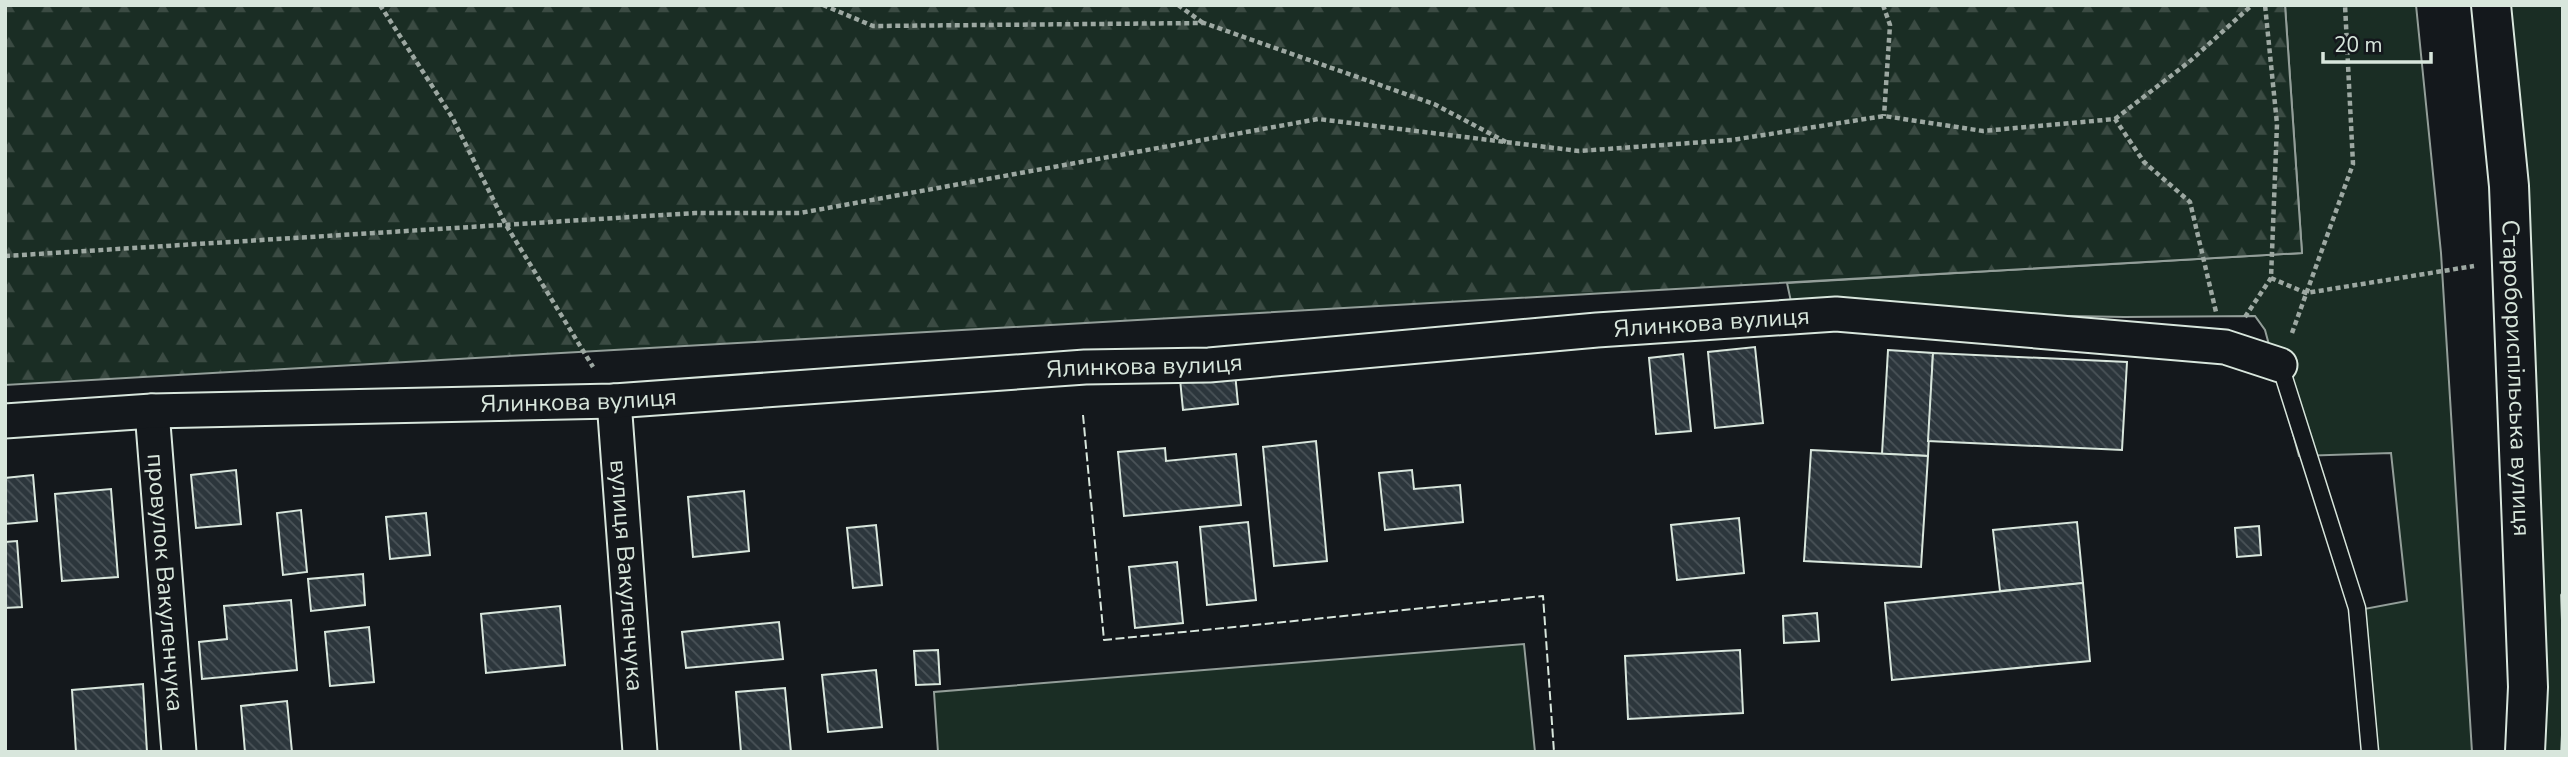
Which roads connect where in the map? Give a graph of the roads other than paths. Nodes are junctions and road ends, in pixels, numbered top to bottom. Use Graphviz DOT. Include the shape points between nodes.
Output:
graph roads {
  1 [pos="2491,5"];
  2 [pos="2280,365"];
  3 [pos="614,401"];
  4 [pos="152,411"];
  5 [pos="5,421"];
  6 [pos="179,752"];
  7 [pos="640,752"];
  8 [pos="2370,752"];
  9 [pos="2525,752"];
  1 -- 9 [label="main road, Старобориспільська вулиця" via="2509,187 2528,687"];
  2 -- 3 [label="street, Ялинкова вулиця" via="2225,347 1836,314 1209,365 1085,367"];
  2 -- 8 [label="lane" via="2357,608"];
  3 -- 4 [label="street, Ялинкова вулиця"];
  3 -- 7 [label="street, вулиця Вакуленчука"];
  4 -- 5 [label="street, Ялинкова вулиця"];
  4 -- 6 [label="street, провулок Вакуленчука"];
}
